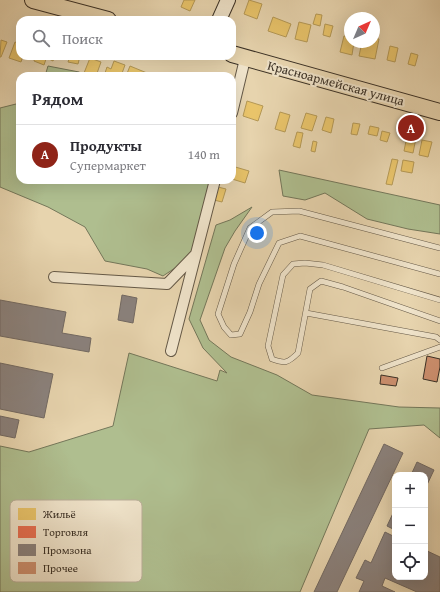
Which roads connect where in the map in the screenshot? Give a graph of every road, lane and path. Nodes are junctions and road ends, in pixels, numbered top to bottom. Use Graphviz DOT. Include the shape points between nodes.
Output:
graph roads {
  1 [pos="33,0"];
  2 [pos="228,0"];
  3 [pos="93,16"];
  4 [pos="221,16"];
  5 [pos="238,57"];
  6 [pos="236,76"];
  7 [pos="440,112"];
  8 [pos="214,184"];
  9 [pos="440,248"];
  10 [pos="196,254"];
  11 [pos="440,274"];
  12 [pos="54,277"];
  13 [pos="440,300"];
  14 [pos="306,313"];
  15 [pos="440,321"];
  16 [pos="440,340"];
  17 [pos="440,347"];
  18 [pos="171,351"];
  19 [pos="382,368"];
  1 -- 3 [label="main road"];
  2 -- 4 [label="street"];
  5 -- 6 [label="street"];
  5 -- 7 [label="main road, Красноармейская улица"];
  8 -- 10 [label="street"];
  9 -- 11 [label="lane" via="299,211 272,212 250,228 234,264 218,314 231,335 240,334 278,243 300,236"];
  10 -- 12 [label="street" via="167,284"];
  10 -- 18 [label="street"];
  13 -- 14 [label="lane" via="323,265 305,262 293,264 283,275 268,346 272,359 282,363 291,360 298,353"];
  14 -- 15 [label="lane" via="310,289 321,281"];
  14 -- 16 [label="lane"];
  17 -- 19 [label="lane"];
}
